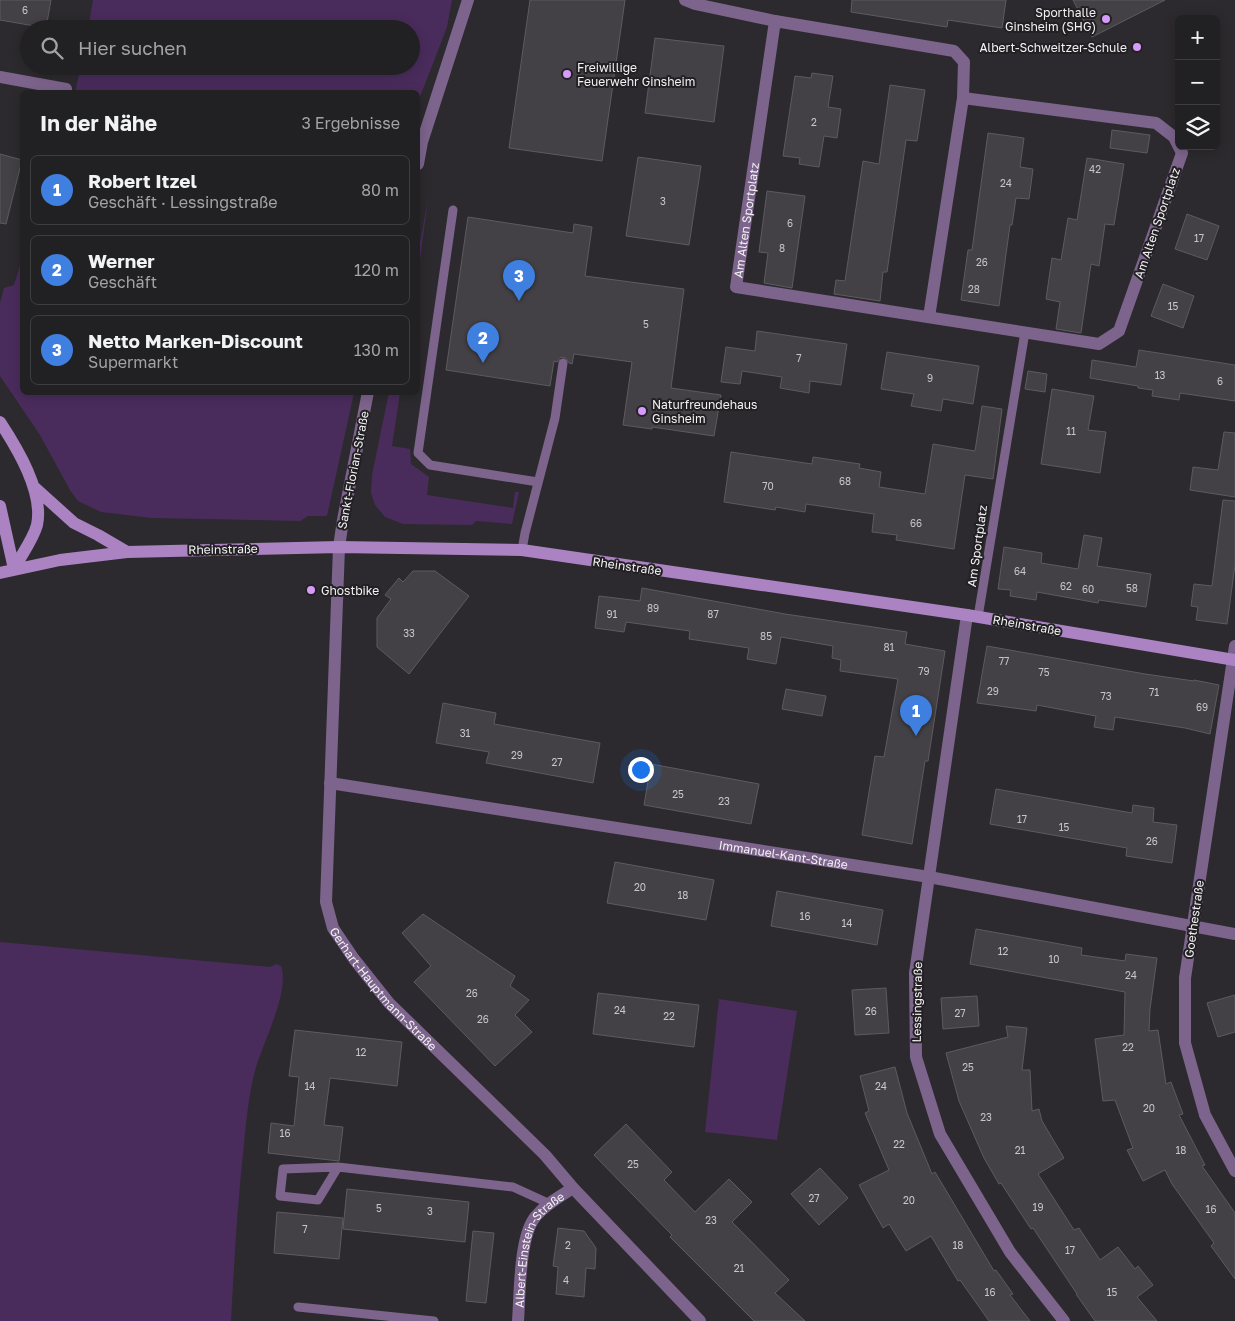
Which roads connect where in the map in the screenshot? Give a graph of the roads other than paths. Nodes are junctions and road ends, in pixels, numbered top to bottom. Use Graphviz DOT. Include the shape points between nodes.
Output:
graph roads {
  1 [pos="468,0"];
  2 [pos="685,0"];
  3 [pos="775,21"];
  4 [pos="0,77"];
  5 [pos="66,89"];
  6 [pos="963,98"];
  7 [pos="420,153"];
  8 [pos="453,210"];
  9 [pos="929,317"];
  10 [pos="1025,332"];
  11 [pos="563,362"];
  12 [pos="367,395"];
  13 [pos="0,422"];
  14 [pos="538,482"];
  15 [pos="34,487"];
  16 [pos="0,506"];
  17 [pos="339,547"];
  18 [pos="522,550"];
  19 [pos="127,552"];
  20 [pos="14,569"];
  21 [pos="0,572"];
  22 [pos="973,616"];
  23 [pos="1235,646"];
  24 [pos="1234,660"];
  25 [pos="330,783"];
  26 [pos="929,877"];
  27 [pos="1193,927"];
  28 [pos="1235,934"];
  29 [pos="338,1168"];
  30 [pos="1235,1171"];
  31 [pos="573,1188"];
  32 [pos="548,1203"];
  33 [pos="298,1307"];
  34 [pos="434,1321"];
  35 [pos="518,1321"];
  36 [pos="700,1321"];
  37 [pos="1064,1321"];
  1 -- 7 [label="street"];
  2 -- 3 [label="street"];
  3 -- 6 [label="street" via="954,51 964,62"];
  3 -- 9 [label="street, Am Alten Sportplatz" via="736,287"];
  4 -- 5 [label="street"];
  6 -- 9 [label="street"];
  6 -- 10 [label="street, Am Alten Sportplatz" via="1156,123 1174,137 1182,153 1119,331 1099,344"];
  8 -- 14 [label="lane" via="418,453 430,465"];
  9 -- 10 [label="street, Am Alten Sportplatz"];
  10 -- 22 [label="lane, Am Sportplatz"];
  11 -- 14 [label="lane" via="555,418"];
  12 -- 17 [label="street, Sankt-Florian-Straße"];
  13 -- 15 [label="main road" via="24,462"];
  14 -- 18 [label="lane"];
  15 -- 19 [label="main road" via="74,523"];
  15 -- 20 [label="main road" via="37,524"];
  16 -- 20 [label="main road"];
  17 -- 18 [label="main road, Rheinstraße"];
  17 -- 19 [label="main road, Rheinstraße"];
  17 -- 25 [label="street, Gerhart-Hauptmann-Straße"];
  18 -- 22 [label="main road, Rheinstraße"];
  19 -- 20 [label="main road, Rheinstraße"];
  20 -- 21 [label="main road, Rheinstraße"];
  22 -- 24 [label="main road, Rheinstraße"];
  22 -- 26 [label="street, Lessingstraße"];
  23 -- 24 [label="street, Goethestraße"];
  24 -- 27 [label="street, Goethestraße"];
  25 -- 26 [label="street, Immanuel-Kant-Straße"];
  25 -- 31 [label="street, Gerhart-Hauptmann-Straße" via="326,902 333,928 389,1003 545,1155"];
  26 -- 27 [label="street, Immanuel-Kant-Straße"];
  26 -- 37 [label="street, Lessingstraße" via="915,973 916,1056 940,1134 1010,1252"];
  27 -- 28 [label="street, Immanuel-Kant-Straße"];
  27 -- 30 [label="street, Goethestraße" via="1186,978 1185,1043 1205,1115"];
  29 -- 29 [label="lane" via="318,1200 280,1196 283,1170"];
  29 -- 32 [label="lane" via="513,1187"];
  31 -- 32 [label="street, Albert-Einstein-Straße"];
  31 -- 36 [label="street, Gerhart-Hauptmann-Straße"];
  32 -- 35 [label="street, Albert-Einstein-Straße" via="534,1217 527,1233"];
  33 -- 34 [label="lane"];
}
